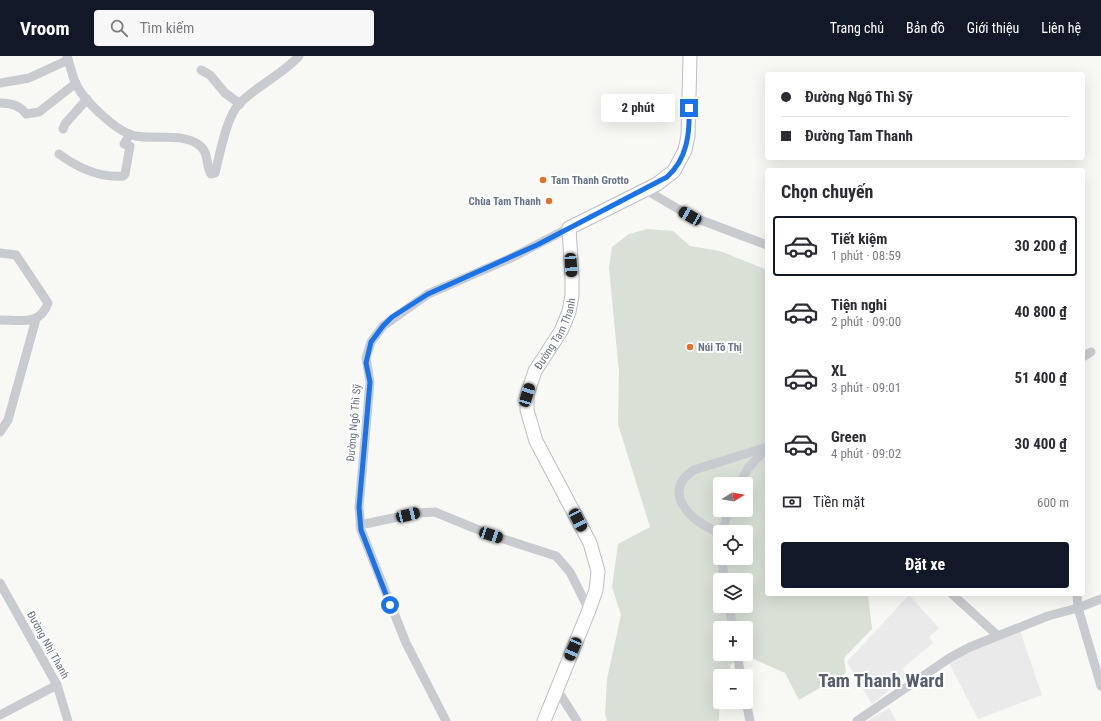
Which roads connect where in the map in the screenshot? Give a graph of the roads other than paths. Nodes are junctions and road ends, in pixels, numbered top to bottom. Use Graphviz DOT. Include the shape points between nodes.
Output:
graph roads {
  1 [pos="299,56"];
  2 [pos="689,56"];
  3 [pos="68,58"];
  4 [pos="201,70"];
  5 [pos="0,83"];
  6 [pos="76,84"];
  7 [pos="87,99"];
  8 [pos="0,103"];
  9 [pos="240,104"];
  10 [pos="63,129"];
  11 [pos="130,134"];
  12 [pos="59,154"];
  13 [pos="646,190"];
  14 [pos="569,228"];
  15 [pos="765,244"];
  16 [pos="0,253"];
  17 [pos="36,319"];
  18 [pos="0,320"];
  19 [pos="0,432"];
  20 [pos="765,449"];
  21 [pos="765,450"];
  22 [pos="744,477"];
  23 [pos="360,524"];
  24 [pos="713,530"];
  25 [pos="0,583"];
  26 [pos="954,596"];
  27 [pos="1077,596"];
  28 [pos="1101,599"];
  29 [pos="1078,608"];
  30 [pos="589,610"];
  31 [pos="996,635"];
  32 [pos="1100,680"];
  33 [pos="57,686"];
  34 [pos="556,688"];
  35 [pos="748,709"];
  36 [pos="0,715"];
  37 [pos="68,721"];
  38 [pos="446,721"];
  39 [pos="544,721"];
  40 [pos="578,721"];
  41 [pos="750,721"];
  42 [pos="857,721"];
  1 -- 9 [label="street" via="290,66"];
  2 -- 13 [label="street" via="689,122 685,150 674,171"];
  3 -- 5 [label="street" via="29,78"];
  3 -- 6 [label="street"];
  4 -- 9 [label="street" via="210,75 225,93"];
  6 -- 7 [label="street"];
  6 -- 8 [label="street" via="34,114 26,114 13,104"];
  7 -- 10 [label="street"];
  7 -- 11 [label="street" via="118,127"];
  9 -- 11 [label="street" via="227,129 213,174 209,173 207,155 198,144"];
  11 -- 12 [label="street" via="124,144 130,146 123,176 98,174 71,163"];
  13 -- 14 [label="street"];
  13 -- 15 [label="street" via="690,216"];
  14 -- 23 [label="street, Đường Ngô Thì Sỹ" via="511,258 428,294 392,317 371,342 366,358 370,382 359,507"];
  14 -- 30 [label="street, Đường Tam Thanh" via="572,295 569,312 561,331 535,371 527,395 527,410 536,441 594,554 598,571 596,590"];
  16 -- 17 [label="street" via="16,255 48,303 45,312"];
  17 -- 18 [label="street"];
  17 -- 19 [label="street" via="8,420"];
  20 -- 24 [label="street" via="694,470 683,478 678,488 680,501 701,525"];
  21 -- 22 [label="street" via="748,468"];
  23 -- 30 [label="street" via="416,513 435,512 491,535 556,556 570,572"];
  23 -- 38 [label="street, Đường Ngô Thì Sỹ" via="374,567 406,643"];
  25 -- 33 [label="street, Đường Nhị Thanh"];
  26 -- 31 [label="street"];
  27 -- 29 [label="street"];
  28 -- 29 [label="street"];
  29 -- 31 [label="street"];
  29 -- 32 [label="street"];
  30 -- 34 [label="street, Đường Tam Thanh"];
  31 -- 42 [label="street" via="951,657"];
  33 -- 36 [label="street"];
  33 -- 37 [label="street, Đường Nhị Thanh"];
  34 -- 39 [label="street, Đường Tam Thanh"];
  34 -- 40 [label="street"];
  35 -- 41 [label="street"];
}
